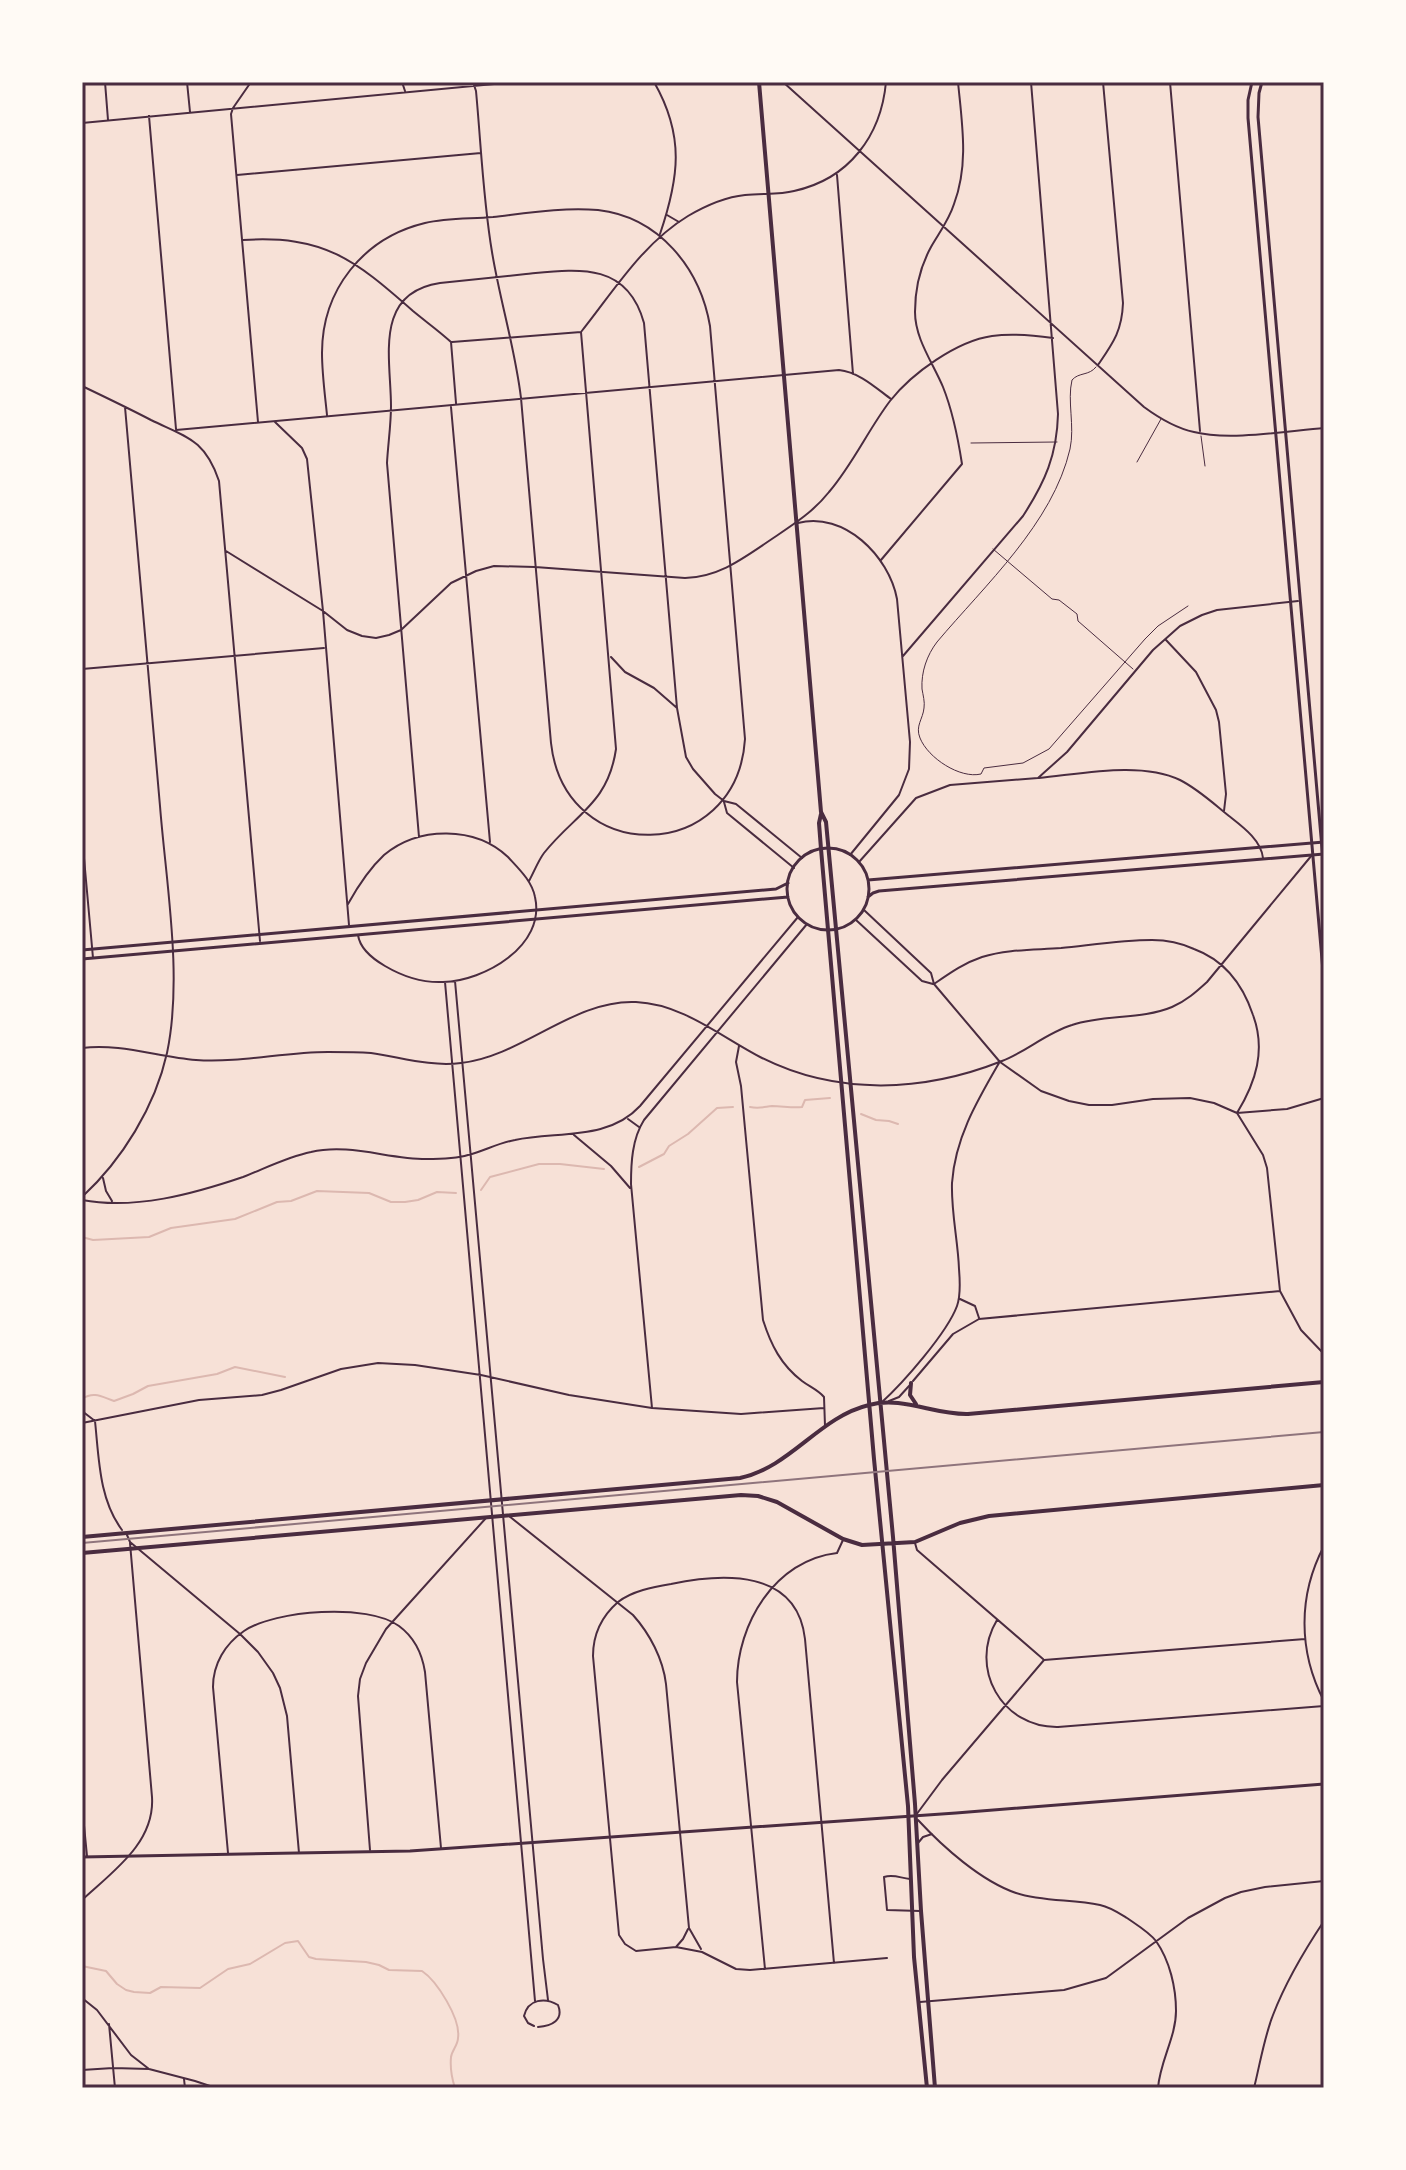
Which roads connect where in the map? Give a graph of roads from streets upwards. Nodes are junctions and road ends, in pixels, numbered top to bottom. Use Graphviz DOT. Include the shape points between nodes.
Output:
graph roads {
  1 [pos="105,82"];
  2 [pos="187,82"];
  3 [pos="251,82"];
  4 [pos="402,82"];
  5 [pos="514,82"];
  6 [pos="654,82"];
  7 [pos="759,82"];
  8 [pos="783,82"];
  9 [pos="886,82"];
  10 [pos="958,82"];
  11 [pos="1031,82"];
  12 [pos="1103,82"];
  13 [pos="1170,82"];
  14 [pos="1252,82"];
  15 [pos="1262,82"];
  16 [pos="474,84"];
  17 [pos="405,91"];
  18 [pos="233,108"];
  19 [pos="190,112"];
  20 [pos="149,116"];
  21 [pos="108,120"];
  22 [pos="82,123"];
  23 [pos="860,152"];
  24 [pos="482,153"];
  25 [pos="837,173"];
  26 [pos="235,175"];
  27 [pos="769,194"];
  28 [pos="667,214"];
  29 [pos="488,217"];
  30 [pos="679,222"];
  31 [pos="1266,222"];
  32 [pos="1258,223"];
  33 [pos="943,227"];
  34 [pos="659,236"];
  35 [pos="242,240"];
  36 [pos="354,263"];
  37 [pos="496,277"];
  38 [pos="619,284"];
  39 [pos="402,301"];
  40 [pos="1051,322"];
  41 [pos="581,332"];
  42 [pos="511,336"];
  43 [pos="1053,338"];
  44 [pos="451,342"];
  45 [pos="931,364"];
  46 [pos="1098,365"];
  47 [pos="853,374"];
  48 [pos="783,375"];
  49 [pos="715,382"];
  50 [pos="82,386"];
  51 [pos="649,387"];
  52 [pos="585,393"];
  53 [pos="521,398"];
  54 [pos="891,399"];
  55 [pos="456,404"];
  56 [pos="451,405"];
  57 [pos="125,407"];
  58 [pos="391,410"];
  59 [pos="327,415"];
  60 [pos="274,421"];
  61 [pos="258,422"];
  62 [pos="1324,428"];
  63 [pos="176,430"];
  64 [pos="1285,431"];
  65 [pos="1276,432"];
  66 [pos="1201,434"];
  67 [pos="796,523"];
  68 [pos="226,551"];
  69 [pos="881,560"];
  70 [pos="535,567"];
  71 [pos="730,567"];
  72 [pos="602,572"];
  73 [pos="467,575"];
  74 [pos="666,577"];
  75 [pos="1300,601"];
  76 [pos="1291,602"];
  77 [pos="323,611"];
  78 [pos="401,630"];
  79 [pos="1165,639"];
  80 [pos="326,648"];
  81 [pos="609,655"];
  82 [pos="235,656"];
  83 [pos="903,656"];
  84 [pos="147,664"];
  85 [pos="82,669"];
  86 [pos="677,708"];
  87 [pos="1038,778"];
  88 [pos="724,801"];
  89 [pos="585,811"];
  90 [pos="821,812"];
  91 [pos="1224,812"];
  92 [pos="82,836"];
  93 [pos="419,837"];
  94 [pos="1323,842"];
  95 [pos="1312,843"];
  96 [pos="490,844"];
  97 [pos="1261,847"];
  98 [pos="828,848"];
  99 [pos="821,849"];
  100 [pos="1313,854"];
  101 [pos="1323,854"];
  102 [pos="850,855"];
  103 [pos="802,858"];
  104 [pos="1263,858"];
  105 [pos="859,862"];
  106 [pos="794,868"];
  107 [pos="1324,871"];
  108 [pos="868,880"];
  109 [pos="529,881"];
  110 [pos="788,883"];
  111 [pos="788,897"];
  112 [pos="868,897"];
  113 [pos="348,905"];
  114 [pos="536,910"];
  115 [pos="864,910"];
  116 [pos="798,917"];
  117 [pos="535,919"];
  118 [pos="856,920"];
  119 [pos="807,924"];
  120 [pos="350,926"];
  121 [pos="828,930"];
  122 [pos="836,930"];
  123 [pos="259,934"];
  124 [pos="358,935"];
  125 [pos="171,942"];
  126 [pos="260,943"];
  127 [pos="92,949"];
  128 [pos="82,950"];
  129 [pos="172,951"];
  130 [pos="93,958"];
  131 [pos="82,959"];
  132 [pos="1221,964"];
  133 [pos="455,981"];
  134 [pos="445,982"];
  135 [pos="1324,982"];
  136 [pos="934,984"];
  137 [pos="706,1026"];
  138 [pos="717,1032"];
  139 [pos="739,1045"];
  140 [pos="82,1048"];
  141 [pos="166,1057"];
  142 [pos="1000,1062"];
  143 [pos="463,1063"];
  144 [pos="452,1064"];
  145 [pos="841,1083"];
  146 [pos="850,1084"];
  147 [pos="1324,1098"];
  148 [pos="1237,1113"];
  149 [pos="627,1119"];
  150 [pos="639,1128"];
  151 [pos="573,1134"];
  152 [pos="471,1154"];
  153 [pos="461,1157"];
  154 [pos="103,1177"];
  155 [pos="631,1189"];
  156 [pos="82,1198"];
  157 [pos="113,1202"];
  158 [pos="482,1275"];
  159 [pos="472,1276"];
  160 [pos="1280,1291"];
  161 [pos="959,1299"];
  162 [pos="979,1319"];
  163 [pos="1324,1354"];
  164 [pos="481,1375"];
  165 [pos="491,1377"];
  166 [pos="1324,1382"];
  167 [pos="911,1383"];
  168 [pos="880,1403"];
  169 [pos="870,1404"];
  170 [pos="918,1405"];
  171 [pos="652,1408"];
  172 [pos="824,1408"];
  173 [pos="82,1411"];
  174 [pos="95,1421"];
  175 [pos="82,1423"];
  176 [pos="825,1426"];
  177 [pos="1324,1485"];
  178 [pos="501,1499"];
  179 [pos="491,1500"];
  180 [pos="506,1516"];
  181 [pos="490,1517"];
  182 [pos="125,1533"];
  183 [pos="82,1537"];
  184 [pos="843,1539"];
  185 [pos="130,1542"];
  186 [pos="915,1542"];
  187 [pos="893,1544"];
  188 [pos="883,1545"];
  189 [pos="1324,1546"];
  190 [pos="138,1548"];
  191 [pos="130,1549"];
  192 [pos="82,1553"];
  193 [pos="773,1587"];
  194 [pos="618,1603"];
  195 [pos="997,1620"];
  196 [pos="392,1622"];
  197 [pos="240,1634"];
  198 [pos="1305,1639"];
  199 [pos="1044,1660"];
  200 [pos="520,1699"];
  201 [pos="510,1700"];
  202 [pos="1324,1701"];
  203 [pos="1005,1705"];
  204 [pos="1324,1706"];
  205 [pos="1324,1784"];
  206 [pos="82,1805"];
  207 [pos="916,1816"];
  208 [pos="908,1817"];
  209 [pos="821,1823"];
  210 [pos="750,1828"];
  211 [pos="680,1833"];
  212 [pos="933,1834"];
  213 [pos="609,1838"];
  214 [pos="532,1843"];
  215 [pos="522,1844"];
  216 [pos="918,1844"];
  217 [pos="441,1849"];
  218 [pos="371,1853"];
  219 [pos="299,1854"];
  220 [pos="228,1855"];
  221 [pos="128,1856"];
  222 [pos="84,1857"];
  223 [pos="910,1879"];
  224 [pos="1324,1881"];
  225 [pos="82,1900"];
  226 [pos="921,1911"];
  227 [pos="911,1912"];
  228 [pos="1324,1921"];
  229 [pos="689,1928"];
  230 [pos="1155,1941"];
  231 [pos="676,1947"];
  232 [pos="702,1952"];
  233 [pos="887,1958"];
  234 [pos="834,1963"];
  235 [pos="765,1969"];
  236 [pos="82,1998"];
  237 [pos="548,2000"];
  238 [pos="535,2001"];
  239 [pos="928,2001"];
  240 [pos="919,2002"];
  241 [pos="109,2023"];
  242 [pos="113,2068"];
  243 [pos="149,2069"];
  244 [pos="82,2070"];
  245 [pos="184,2077"];
  246 [pos="115,2088"];
  247 [pos="185,2088"];
  248 [pos="216,2088"];
  249 [pos="927,2088"];
  250 [pos="935,2088"];
  251 [pos="1158,2088"];
  252 [pos="1254,2088"];
  1 -- 21 [label="street"];
  2 -- 19 [label="street"];
  3 -- 18 [label="street"];
  4 -- 17 [label="street"];
  5 -- 16 [label="street"];
  6 -- 28 [label="street" via="676,142"];
  7 -- 27 [label="main road"];
  8 -- 23 [label="street"];
  9 -- 23 [label="street" via="882,110"];
  10 -- 33 [label="street" via="964,167"];
  11 -- 40 [label="street"];
  12 -- 46 [label="street" via="1123,303 1118,335"];
  13 -- 66 [label="street"];
  14 -- 32 [label="street" via="1248,118"];
  15 -- 31 [label="street" via="1258,117"];
  16 -- 17 [label="street"];
  16 -- 24 [label="street"];
  17 -- 18 [label="street"];
  18 -- 19 [label="street"];
  18 -- 26 [label="street"];
  19 -- 20 [label="street"];
  20 -- 21 [label="street"];
  20 -- 63 [label="street"];
  21 -- 22 [label="street"];
  23 -- 25 [label="street"];
  23 -- 33 [label="street"];
  24 -- 26 [label="street"];
  24 -- 29 [label="street"];
  25 -- 27 [label="street" via="811,186"];
  25 -- 47 [label="street"];
  26 -- 35 [label="street"];
  27 -- 30 [label="street" via="714,203"];
  27 -- 48 [label="main road"];
  28 -- 30 [label="street"];
  28 -- 34 [label="street"];
  29 -- 34 [label="street" via="594,210 628,218"];
  29 -- 36 [label="street" via="408,229"];
  29 -- 37 [label="street"];
  30 -- 34 [label="street"];
  31 -- 32 [label="street"];
  31 -- 64 [label="street"];
  32 -- 65 [label="street"];
  33 -- 40 [label="street"];
  33 -- 45 [label="street" via="922,267 916,299 915,316"];
  34 -- 38 [label="street"];
  34 -- 49 [label="street" via="688,266 706,305"];
  35 -- 36 [label="street" via="295,241"];
  35 -- 61 [label="street"];
  36 -- 39 [label="street"];
  36 -- 59 [label="street" via="332,299 324,329"];
  37 -- 38 [label="street" via="582,270"];
  37 -- 39 [label="street" via="432,284"];
  37 -- 42 [label="street"];
  38 -- 41 [label="street"];
  38 -- 51 [label="street" via="641,312"];
  39 -- 44 [label="street"];
  39 -- 58 [label="street" via="388,336"];
  40 -- 43 [label="street"];
  40 -- 46 [label="street"];
  41 -- 42 [label="street"];
  41 -- 52 [label="street"];
  42 -- 44 [label="street"];
  42 -- 53 [label="street"];
  43 -- 45 [label="street" via="989,336"];
  43 -- 83 [label="street" via="1057,442 1048,472 1023,516"];
  44 -- 55 [label="street"];
  45 -- 54 [label="street"];
  45 -- 69 [label="street" via="950,407 962,464"];
  46 -- 66 [label="street" via="1161,419"];
  47 -- 48 [label="street" via="839,370"];
  47 -- 54 [label="street"];
  48 -- 49 [label="street"];
  48 -- 67 [label="main road"];
  49 -- 51 [label="street"];
  49 -- 71 [label="street"];
  50 -- 57 [label="street"];
  51 -- 52 [label="street"];
  51 -- 74 [label="street"];
  52 -- 53 [label="street"];
  52 -- 72 [label="street"];
  53 -- 55 [label="street"];
  53 -- 70 [label="street"];
  54 -- 67 [label="street" via="831,490"];
  55 -- 56 [label="street"];
  56 -- 58 [label="street"];
  56 -- 73 [label="street"];
  57 -- 63 [label="street"];
  57 -- 84 [label="street"];
  58 -- 59 [label="street"];
  58 -- 78 [label="street" via="387,463"];
  59 -- 60 [label="street"];
  60 -- 61 [label="street"];
  60 -- 77 [label="street" via="307,459"];
  61 -- 63 [label="street"];
  62 -- 64 [label="street"];
  63 -- 68 [label="street" via="203,451 217,475"];
  64 -- 65 [label="street"];
  64 -- 75 [label="street"];
  65 -- 66 [label="street"];
  65 -- 76 [label="street"];
  67 -- 69 [label="street" via="818,521 844,529"];
  67 -- 71 [label="street"];
  67 -- 90 [label="main road"];
  68 -- 77 [label="street"];
  68 -- 82 [label="street"];
  69 -- 83 [label="street" via="896,593"];
  70 -- 72 [label="street"];
  70 -- 73 [label="street" via="494,566"];
  70 -- 89 [label="street" via="554,761 568,794"];
  71 -- 74 [label="street" via="707,576"];
  71 -- 88 [label="street" via="745,739 740,770"];
  72 -- 74 [label="street"];
  72 -- 81 [label="street"];
  73 -- 78 [label="street" via="442,590"];
  73 -- 96 [label="street"];
  74 -- 86 [label="street"];
  75 -- 76 [label="street"];
  75 -- 94 [label="street"];
  76 -- 79 [label="street" via="1202,615"];
  76 -- 95 [label="street"];
  77 -- 78 [label="street" via="362,636 382,638"];
  77 -- 80 [label="street"];
  78 -- 93 [label="street"];
  79 -- 87 [label="street"];
  79 -- 91 [label="street" via="1196,672 1216,710"];
  80 -- 82 [label="street"];
  80 -- 113 [label="street"];
  81 -- 86 [label="street"];
  81 -- 89 [label="street" via="615,755 607,782"];
  82 -- 84 [label="street"];
  82 -- 123 [label="street"];
  83 -- 102 [label="street" via="907,775 899,795"];
  84 -- 85 [label="street"];
  84 -- 125 [label="street"];
  86 -- 88 [label="street" via="686,757"];
  87 -- 91 [label="street" via="1151,771 1186,783"];
  87 -- 105 [label="street" via="950,785 925,794 910,802"];
  88 -- 89 [label="street" via="690,826 659,835 623,832"];
  88 -- 103 [label="street" via="736,804"];
  88 -- 106 [label="street" via="727,813"];
  89 -- 109 [label="street" via="545,852"];
  90 -- 98 [label="main road"];
  90 -- 99 [label="main road"];
  91 -- 97 [label="street"];
  92 -- 127 [label="street"];
  93 -- 96 [label="street" via="453,834"];
  93 -- 113 [label="street" via="379,860"];
  94 -- 95 [label="street"];
  94 -- 101 [label="street"];
  95 -- 97 [label="street"];
  95 -- 100 [label="street"];
  96 -- 109 [label="street"];
  97 -- 104 [label="street"];
  97 -- 108 [label="street"];
  98 -- 99 [label="street"];
  98 -- 102 [label="street"];
  98 -- 122 [label="main road"];
  99 -- 103 [label="street"];
  99 -- 121 [label="main road"];
  100 -- 101 [label="street"];
  100 -- 104 [label="street"];
  100 -- 132 [label="street"];
  100 -- 135 [label="street"];
  101 -- 107 [label="street"];
  102 -- 105 [label="street"];
  103 -- 106 [label="street"];
  104 -- 112 [label="street" via="881,890"];
  105 -- 108 [label="street"];
  106 -- 110 [label="street"];
  108 -- 112 [label="street"];
  109 -- 114 [label="street"];
  110 -- 111 [label="street"];
  110 -- 114 [label="street" via="778,889"];
  111 -- 116 [label="street"];
  111 -- 117 [label="street"];
  112 -- 115 [label="street"];
  113 -- 120 [label="street"];
  114 -- 117 [label="street"];
  114 -- 120 [label="street"];
  115 -- 118 [label="street"];
  115 -- 136 [label="street" via="930,971"];
  116 -- 119 [label="street"];
  116 -- 137 [label="street"];
  117 -- 124 [label="street"];
  117 -- 133 [label="street" via="505,960"];
  118 -- 122 [label="street"];
  118 -- 136 [label="street" via="922,981"];
  119 -- 121 [label="street"];
  119 -- 138 [label="street"];
  120 -- 123 [label="street"];
  121 -- 122 [label="street"];
  121 -- 145 [label="main road"];
  122 -- 146 [label="main road"];
  123 -- 125 [label="street"];
  123 -- 126 [label="street"];
  124 -- 126 [label="street"];
  124 -- 134 [label="street" via="365,950 393,971"];
  125 -- 127 [label="street"];
  125 -- 129 [label="street"];
  126 -- 129 [label="street"];
  127 -- 128 [label="street"];
  127 -- 130 [label="street"];
  129 -- 130 [label="street"];
  129 -- 141 [label="street" via="174,991"];
  130 -- 131 [label="street"];
  132 -- 136 [label="street" via="1198,950 1152,940 995,953"];
  132 -- 142 [label="street" via="1207,982 1173,1007 1069,1026"];
  132 -- 148 [label="street" via="1240,985 1260,1041 1255,1075"];
  133 -- 134 [label="street"];
  133 -- 143 [label="street"];
  134 -- 144 [label="street"];
  136 -- 142 [label="street"];
  137 -- 138 [label="street"];
  137 -- 143 [label="street" via="660,1005 615,1003"];
  137 -- 149 [label="street"];
  138 -- 139 [label="street"];
  138 -- 150 [label="street"];
  139 -- 145 [label="street" via="795,1072"];
  139 -- 172 [label="street" via="736,1062 763,1320 778,1356 824,1397"];
  140 -- 141 [label="street" via="122,1048"];
  141 -- 144 [label="street" via="230,1060 370,1053"];
  141 -- 154 [label="street" via="133,1134"];
  142 -- 146 [label="street" via="923,1083"];
  142 -- 148 [label="street" via="1041,1091 1069,1101 1112,1105 1190,1098"];
  142 -- 161 [label="street" via="968,1119 956,1157 952,1184"];
  143 -- 144 [label="street"];
  143 -- 152 [label="street"];
  144 -- 153 [label="street"];
  145 -- 146 [label="street"];
  145 -- 169 [label="main road"];
  146 -- 168 [label="main road"];
  147 -- 148 [label="street" via="1287,1109"];
  148 -- 160 [label="street" via="1267,1168"];
  149 -- 150 [label="street"];
  149 -- 151 [label="street"];
  150 -- 155 [label="street"];
  151 -- 152 [label="street" via="510,1141"];
  151 -- 155 [label="street"];
  152 -- 153 [label="street"];
  152 -- 158 [label="street"];
  153 -- 157 [label="street" via="315,1151 207,1188 141,1202"];
  153 -- 159 [label="street"];
  154 -- 156 [label="street"];
  154 -- 157 [label="street"];
  155 -- 171 [label="street"];
  156 -- 157 [label="street"];
  158 -- 159 [label="street"];
  158 -- 165 [label="street"];
  159 -- 164 [label="street"];
  160 -- 162 [label="street"];
  160 -- 163 [label="street" via="1307,1339"];
  161 -- 162 [label="street" via="976,1307"];
  161 -- 168 [label="street" via="947,1327"];
  162 -- 167 [label="street" via="956,1332"];
  164 -- 165 [label="street"];
  164 -- 174 [label="street" via="400,1363 360,1365 262,1395 192,1401"];
  164 -- 179 [label="street"];
  165 -- 171 [label="street"];
  165 -- 178 [label="street"];
  166 -- 170 [label="main road" via="968,1414"];
  167 -- 168 [label="street" via="899,1397"];
  167 -- 170 [label="main road" via="910,1396"];
  168 -- 169 [label="main road"];
  168 -- 170 [label="main road"];
  168 -- 187 [label="main road"];
  169 -- 176 [label="main road"];
  169 -- 188 [label="main road"];
  171 -- 172 [label="street" via="741,1414"];
  172 -- 176 [label="street"];
  173 -- 174 [label="street"];
  174 -- 175 [label="street"];
  174 -- 182 [label="street" via="102,1485"];
  176 -- 178 [label="main road" via="778,1463 748,1476"];
  177 -- 186 [label="main road" via="996,1515"];
  178 -- 179 [label="main road"];
  178 -- 180 [label="street"];
  179 -- 181 [label="street"];
  179 -- 182 [label="main road"];
  180 -- 181 [label="main road"];
  180 -- 184 [label="main road" via="747,1495 782,1504"];
  180 -- 194 [label="street"];
  180 -- 200 [label="street"];
  181 -- 190 [label="main road"];
  181 -- 196 [label="street"];
  181 -- 201 [label="street"];
  182 -- 183 [label="main road"];
  182 -- 185 [label="street"];
  184 -- 188 [label="main road"];
  184 -- 193 [label="street" via="837,1553 804,1561"];
  185 -- 190 [label="street"];
  185 -- 191 [label="street"];
  186 -- 187 [label="main road"];
  186 -- 195 [label="street" via="917,1550"];
  187 -- 188 [label="main road"];
  187 -- 207 [label="main road"];
  188 -- 208 [label="main road"];
  189 -- 198 [label="street" via="1307,1593"];
  190 -- 191 [label="main road"];
  190 -- 197 [label="street"];
  191 -- 192 [label="main road"];
  191 -- 221 [label="street" via="153,1803 145,1833"];
  193 -- 194 [label="street" via="747,1579 706,1579 654,1588"];
  193 -- 209 [label="street" via="795,1610 804,1633"];
  193 -- 210 [label="street" via="746,1629 737,1669"];
  194 -- 211 [label="street" via="640,1623 664,1671"];
  194 -- 213 [label="street" via="600,1624 593,1649"];
  195 -- 199 [label="street"];
  195 -- 203 [label="street" via="987,1661 991,1684"];
  196 -- 197 [label="street" via="368,1614 317,1613 269,1621"];
  196 -- 217 [label="street" via="416,1644 424,1667"];
  196 -- 218 [label="street" via="370,1655 359,1688"];
  197 -- 219 [label="street" via="265,1659 283,1698"];
  197 -- 220 [label="street" via="219,1659 213,1680"];
  198 -- 199 [label="street"];
  198 -- 202 [label="street"];
  199 -- 203 [label="street"];
  200 -- 201 [label="street"];
  200 -- 214 [label="street"];
  201 -- 215 [label="street"];
  203 -- 204 [label="street" via="1026,1721 1050,1727"];
  203 -- 207 [label="street"];
  205 -- 207 [label="street"];
  206 -- 222 [label="street"];
  207 -- 208 [label="street"];
  207 -- 212 [label="street"];
  207 -- 216 [label="main road"];
  208 -- 209 [label="street"];
  208 -- 223 [label="main road"];
  209 -- 210 [label="street"];
  209 -- 234 [label="street"];
  210 -- 211 [label="street"];
  210 -- 235 [label="street"];
  211 -- 213 [label="street"];
  211 -- 229 [label="street"];
  212 -- 216 [label="street"];
  212 -- 230 [label="street" via="997,1885 1034,1898 1104,1906"];
  213 -- 214 [label="street"];
  213 -- 231 [label="street" via="619,1935 636,1951"];
  214 -- 215 [label="street"];
  214 -- 237 [label="street"];
  215 -- 217 [label="street"];
  215 -- 238 [label="street"];
  216 -- 226 [label="main road"];
  217 -- 218 [label="street"];
  218 -- 219 [label="street"];
  219 -- 220 [label="street"];
  220 -- 221 [label="street"];
  221 -- 222 [label="street"];
  221 -- 225 [label="street"];
  223 -- 227 [label="main road"];
  223 -- 227 [label="street" via="884,1877 887,1910"];
  224 -- 230 [label="street" via="1241,1892"];
  226 -- 227 [label="street"];
  226 -- 239 [label="main road"];
  227 -- 240 [label="main road"];
  228 -- 252 [label="street" via="1285,1986"];
  229 -- 231 [label="street"];
  229 -- 232 [label="street"];
  230 -- 239 [label="street" via="1106,1978 1086,1985"];
  230 -- 251 [label="street" via="1169,1968 1176,2013"];
  231 -- 232 [label="street"];
  232 -- 235 [label="street" via="736,1969"];
  233 -- 234 [label="street"];
  234 -- 235 [label="street"];
  236 -- 241 [label="street"];
  237 -- 238 [label="street"];
  237 -- 238 [label="street" via="558,2005 560,2016 551,2025 528,2023 524,2016"];
  239 -- 240 [label="street"];
  239 -- 250 [label="main road"];
  240 -- 249 [label="main road"];
  241 -- 242 [label="street"];
  241 -- 243 [label="street" via="116,2038"];
  242 -- 243 [label="street"];
  242 -- 244 [label="street"];
  242 -- 246 [label="street"];
  243 -- 245 [label="street"];
  245 -- 247 [label="street"];
  245 -- 248 [label="street"];
}
